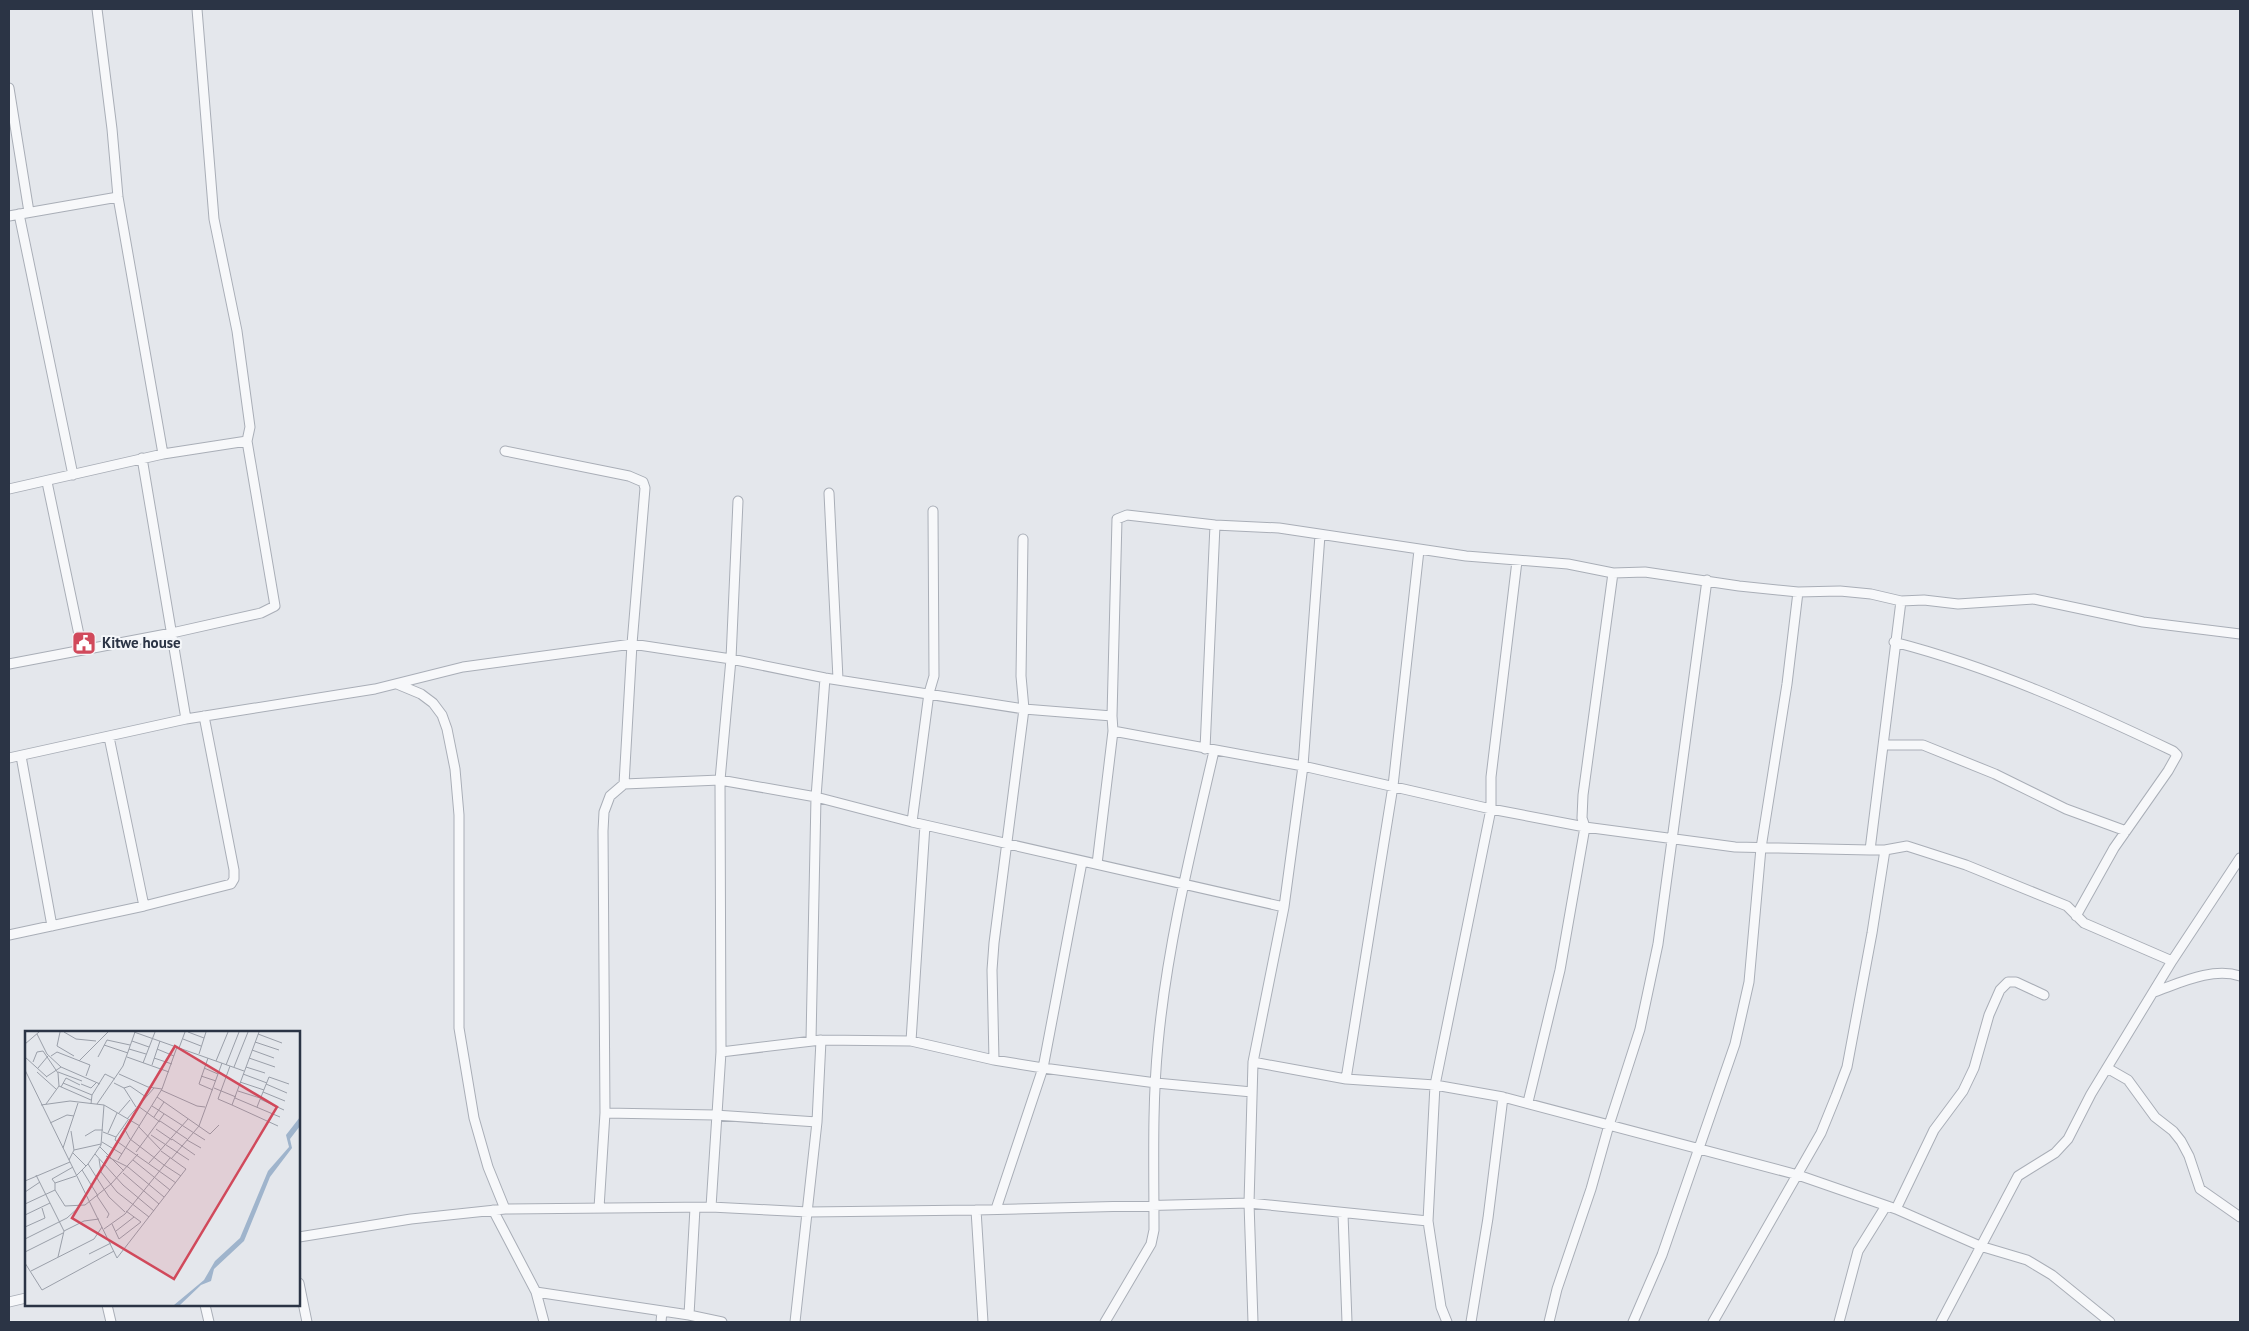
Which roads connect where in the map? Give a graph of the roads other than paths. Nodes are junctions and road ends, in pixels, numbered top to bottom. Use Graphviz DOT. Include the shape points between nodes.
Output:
graph roads {
  1 [pos="97,9"];
  2 [pos="197,9"];
  3 [pos="9,88"];
  4 [pos="118,197"];
  5 [pos="29,212"];
  6 [pos="19,214"];
  7 [pos="9,216"];
  8 [pos="247,441"];
  9 [pos="506,451"];
  10 [pos="163,454"];
  11 [pos="142,458"];
  12 [pos="73,475"];
  13 [pos="47,482"];
  14 [pos="9,489"];
  15 [pos="829,493"];
  16 [pos="738,501"];
  17 [pos="933,511"];
  18 [pos="1215,525"];
  19 [pos="1320,535"];
  20 [pos="1023,540"];
  21 [pos="1419,550"];
  22 [pos="1517,561"];
  23 [pos="1613,573"];
  24 [pos="1708,580"];
  25 [pos="1798,592"];
  26 [pos="1901,601"];
  27 [pos="172,633"];
  28 [pos="2240,634"];
  29 [pos="1894,642"];
  30 [pos="632,644"];
  31 [pos="82,649"];
  32 [pos="731,659"];
  33 [pos="9,664"];
  34 [pos="825,678"];
  35 [pos="838,679"];
  36 [pos="397,684"];
  37 [pos="929,693"];
  38 [pos="1024,709"];
  39 [pos="204,716"];
  40 [pos="1112,716"];
  41 [pos="186,719"];
  42 [pos="1113,731"];
  43 [pos="109,737"];
  44 [pos="1884,744"];
  45 [pos="1210,750"];
  46 [pos="21,756"];
  47 [pos="9,758"];
  48 [pos="1303,766"];
  49 [pos="720,780"];
  50 [pos="624,784"];
  51 [pos="1393,786"];
  52 [pos="816,797"];
  53 [pos="1491,809"];
  54 [pos="912,822"];
  55 [pos="925,824"];
  56 [pos="1585,826"];
  57 [pos="2126,832"];
  58 [pos="1672,838"];
  59 [pos="1007,843"];
  60 [pos="1761,848"];
  61 [pos="1870,850"];
  62 [pos="1885,850"];
  63 [pos="2240,858"];
  64 [pos="1082,862"];
  65 [pos="1097,864"];
  66 [pos="1183,885"];
  67 [pos="144,906"];
  68 [pos="1284,907"];
  69 [pos="2076,916"];
  70 [pos="52,926"];
  71 [pos="9,934"];
  72 [pos="2172,961"];
  73 [pos="2240,976"];
  74 [pos="2154,992"];
  75 [pos="2044,995"];
  76 [pos="816,1040"];
  77 [pos="911,1041"];
  78 [pos="721,1052"];
  79 [pos="994,1060"];
  80 [pos="1253,1062"];
  81 [pos="1043,1068"];
  82 [pos="2107,1068"];
  83 [pos="1346,1080"];
  84 [pos="1156,1083"];
  85 [pos="1435,1085"];
  86 [pos="1252,1092"];
  87 [pos="1503,1097"];
  88 [pos="1528,1102"];
  89 [pos="604,1112"];
  90 [pos="715,1115"];
  91 [pos="817,1122"];
  92 [pos="1609,1125"];
  93 [pos="1700,1148"];
  94 [pos="1798,1175"];
  95 [pos="1249,1203"];
  96 [pos="1154,1205"];
  97 [pos="1886,1206"];
  98 [pos="711,1207"];
  99 [pos="599,1208"];
  100 [pos="695,1208"];
  101 [pos="996,1209"];
  102 [pos="1896,1209"];
  103 [pos="494,1210"];
  104 [pos="506,1210"];
  105 [pos="976,1210"];
  106 [pos="808,1212"];
  107 [pos="1343,1214"];
  108 [pos="2240,1216"];
  109 [pos="1428,1221"];
  110 [pos="300,1237"];
  111 [pos="1980,1246"];
  112 [pos="300,1288"];
  113 [pos="536,1292"];
  114 [pos="25,1298"];
  115 [pos="9,1302"];
  116 [pos="107,1306"];
  117 [pos="205,1306"];
  118 [pos="662,1310"];
  119 [pos="689,1315"];
  120 [pos="110,1322"];
  121 [pos="209,1322"];
  122 [pos="307,1322"];
  123 [pos="544,1322"];
  124 [pos="661,1322"];
  125 [pos="722,1322"];
  126 [pos="795,1322"];
  127 [pos="983,1322"];
  128 [pos="1105,1322"];
  129 [pos="1253,1322"];
  130 [pos="1347,1322"];
  131 [pos="1447,1322"];
  132 [pos="1471,1322"];
  133 [pos="1549,1322"];
  134 [pos="1634,1322"];
  135 [pos="1713,1322"];
  136 [pos="1839,1322"];
  137 [pos="1941,1322"];
  138 [pos="2110,1322"];
  1 -- 4 [label="street"];
  2 -- 8 [label="street" via="214,219 237,331 250,427"];
  3 -- 5 [label="street"];
  4 -- 5 [label="street"];
  4 -- 10 [label="street"];
  5 -- 6 [label="street"];
  6 -- 7 [label="street"];
  6 -- 12 [label="street"];
  8 -- 10 [label="street"];
  8 -- 27 [label="street" via="275,606"];
  9 -- 30 [label="street" via="629,476 643,482"];
  10 -- 11 [label="street"];
  11 -- 12 [label="street"];
  11 -- 27 [label="street"];
  12 -- 13 [label="street"];
  13 -- 14 [label="street"];
  13 -- 31 [label="street"];
  15 -- 35 [label="street"];
  16 -- 32 [label="street"];
  17 -- 37 [label="street" via="934,676"];
  18 -- 19 [label="street" via="1279,528"];
  18 -- 40 [label="street" via="1128,515 1117,520"];
  18 -- 45 [label="street"];
  19 -- 21 [label="street"];
  19 -- 48 [label="street"];
  20 -- 38 [label="street" via="1021,676"];
  21 -- 22 [label="street"];
  21 -- 51 [label="street"];
  22 -- 23 [label="street" via="1568,564"];
  22 -- 53 [label="street"];
  23 -- 24 [label="street" via="1645,572"];
  23 -- 56 [label="street" via="1583,795"];
  24 -- 25 [label="street"];
  24 -- 58 [label="street"];
  25 -- 26 [label="street" via="1840,591"];
  25 -- 60 [label="street"];
  26 -- 28 [label="street" via="1958,604 2034,599 2143,622"];
  26 -- 29 [label="street"];
  27 -- 31 [label="street"];
  27 -- 41 [label="street"];
  29 -- 44 [label="street"];
  29 -- 57 [label="street" via="2000,674 2173,751 2176,760"];
  30 -- 32 [label="street"];
  30 -- 36 [label="street" via="463,667"];
  30 -- 50 [label="street"];
  31 -- 33 [label="street"];
  32 -- 34 [label="street"];
  32 -- 49 [label="street"];
  34 -- 35 [label="street"];
  34 -- 52 [label="street"];
  35 -- 37 [label="street"];
  36 -- 39 [label="street"];
  36 -- 104 [label="street" via="433,702 447,728 459,814 459,1028 474,1118 488,1168"];
  37 -- 38 [label="street"];
  37 -- 54 [label="street"];
  38 -- 40 [label="street"];
  38 -- 59 [label="street"];
  39 -- 41 [label="street"];
  39 -- 67 [label="street" via="234,878 224,887"];
  40 -- 42 [label="street"];
  41 -- 43 [label="street"];
  42 -- 45 [label="street"];
  42 -- 65 [label="street"];
  43 -- 46 [label="street"];
  43 -- 67 [label="street"];
  44 -- 57 [label="street" via="1923,745 1996,774 2066,810"];
  44 -- 61 [label="street"];
  45 -- 48 [label="street"];
  45 -- 66 [label="street"];
  46 -- 47 [label="street"];
  46 -- 70 [label="street"];
  48 -- 51 [label="street"];
  48 -- 68 [label="street"];
  49 -- 50 [label="street"];
  49 -- 52 [label="street"];
  49 -- 78 [label="street"];
  50 -- 89 [label="street" via="610,796 604,812"];
  51 -- 53 [label="street"];
  51 -- 83 [label="street"];
  52 -- 54 [label="street"];
  52 -- 76 [label="street"];
  53 -- 56 [label="street"];
  53 -- 85 [label="street"];
  54 -- 55 [label="street"];
  55 -- 59 [label="street"];
  55 -- 77 [label="street"];
  56 -- 58 [label="street"];
  56 -- 88 [label="street" via="1560,970"];
  57 -- 69 [label="street"];
  58 -- 60 [label="street"];
  58 -- 92 [label="street" via="1658,944 1640,1029"];
  59 -- 64 [label="street"];
  59 -- 79 [label="street" via="992,970"];
  60 -- 61 [label="street"];
  60 -- 93 [label="street" via="1749,982 1735,1044"];
  61 -- 62 [label="street"];
  62 -- 69 [label="street" via="1907,846 1966,865 2067,906"];
  62 -- 94 [label="street" via="1846,1067 1821,1133"];
  63 -- 72 [label="street"];
  64 -- 65 [label="street"];
  64 -- 81 [label="street"];
  65 -- 66 [label="street"];
  66 -- 68 [label="street"];
  66 -- 84 [label="street" via="1158,1043"];
  67 -- 70 [label="street"];
  68 -- 80 [label="street"];
  69 -- 72 [label="street" via="2084,923"];
  70 -- 71 [label="street"];
  72 -- 74 [label="street"];
  73 -- 74 [label="street" via="2212,974"];
  74 -- 82 [label="street"];
  75 -- 102 [label="street" via="2016,982 2008,982 2000,990 1988,1015 1974,1068 1964,1090 1934,1130"];
  76 -- 77 [label="street"];
  76 -- 78 [label="street"];
  76 -- 91 [label="street"];
  77 -- 79 [label="street"];
  78 -- 90 [label="street"];
  79 -- 81 [label="street"];
  80 -- 83 [label="street"];
  80 -- 86 [label="street"];
  81 -- 84 [label="street"];
  81 -- 101 [label="street"];
  82 -- 108 [label="street" via="2128,1080 2155,1117 2173,1130 2189,1156 2200,1189"];
  82 -- 111 [label="street" via="2068,1139 2055,1153 2018,1176"];
  83 -- 85 [label="street"];
  84 -- 86 [label="street"];
  84 -- 96 [label="street"];
  85 -- 87 [label="street"];
  85 -- 109 [label="street"];
  86 -- 95 [label="street"];
  87 -- 88 [label="street"];
  87 -- 132 [label="street"];
  88 -- 92 [label="street"];
  89 -- 90 [label="street"];
  89 -- 99 [label="street"];
  90 -- 91 [label="street"];
  90 -- 98 [label="street"];
  91 -- 106 [label="street"];
  92 -- 93 [label="street"];
  92 -- 133 [label="street" via="1592,1189 1556,1289"];
  93 -- 94 [label="street"];
  93 -- 134 [label="street"];
  94 -- 97 [label="street"];
  94 -- 135 [label="street"];
  95 -- 96 [label="street"];
  95 -- 107 [label="street"];
  95 -- 129 [label="street"];
  96 -- 101 [label="street"];
  96 -- 128 [label="street" via="1151,1244"];
  97 -- 102 [label="street"];
  97 -- 136 [label="street" via="1858,1251"];
  98 -- 100 [label="street"];
  98 -- 106 [label="street"];
  99 -- 100 [label="street"];
  99 -- 104 [label="street"];
  100 -- 119 [label="street"];
  101 -- 105 [label="street"];
  102 -- 111 [label="street"];
  103 -- 104 [label="street"];
  103 -- 110 [label="street"];
  103 -- 113 [label="street"];
  105 -- 106 [label="street"];
  105 -- 127 [label="street"];
  106 -- 126 [label="street"];
  107 -- 109 [label="street"];
  107 -- 130 [label="street"];
  109 -- 131 [label="street" via="1441,1307"];
  111 -- 137 [label="street"];
  111 -- 138 [label="street" via="2013,1254 2052,1275"];
  112 -- 122 [label="street"];
  113 -- 118 [label="street"];
  113 -- 123 [label="street"];
  114 -- 115 [label="street"];
  116 -- 120 [label="street"];
  117 -- 121 [label="street"];
  118 -- 119 [label="street"];
  118 -- 124 [label="street"];
  119 -- 125 [label="street"];
}
